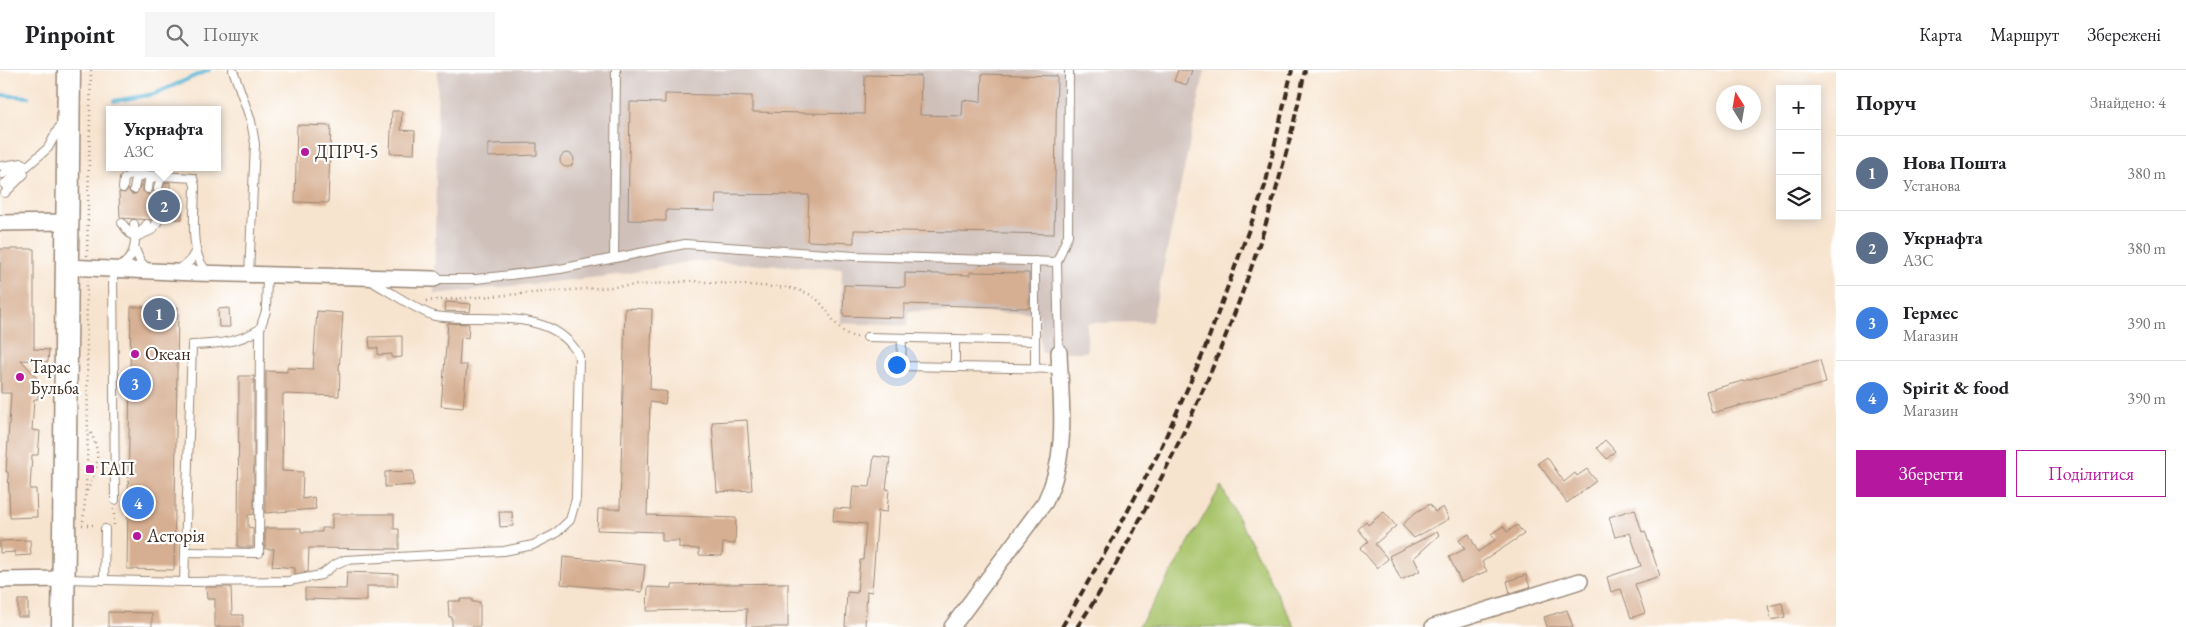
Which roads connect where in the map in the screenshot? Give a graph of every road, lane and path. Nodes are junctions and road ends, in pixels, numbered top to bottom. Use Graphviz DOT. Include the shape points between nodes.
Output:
graph roads {
  1 [pos="69,70"];
  2 [pos="91,70"];
  3 [pos="233,70"];
  4 [pos="616,70"];
  5 [pos="1069,70"];
  6 [pos="68,112"];
  7 [pos="32,162"];
  8 [pos="2,168"];
  9 [pos="143,175"];
  10 [pos="156,176"];
  11 [pos="166,176"];
  12 [pos="4,184"];
  13 [pos="123,188"];
  14 [pos="134,189"];
  15 [pos="148,189"];
  16 [pos="158,189"];
  17 [pos="5,193"];
  18 [pos="67,222"];
  19 [pos="158,222"];
  20 [pos="0,223"];
  21 [pos="122,223"];
  22 [pos="134,224"];
  23 [pos="147,224"];
  24 [pos="136,237"];
  25 [pos="135,249"];
  26 [pos="195,252"];
  27 [pos="614,258"];
  28 [pos="1035,261"];
  29 [pos="1057,262"];
  30 [pos="77,268"];
  31 [pos="112,270"];
  32 [pos="153,272"];
  33 [pos="172,272"];
  34 [pos="212,274"];
  35 [pos="249,274"];
  36 [pos="267,275"];
  37 [pos="362,276"];
  38 [pos="434,279"];
  39 [pos="404,300"];
  40 [pos="260,329"];
  41 [pos="867,337"];
  42 [pos="902,338"];
  43 [pos="955,339"];
  44 [pos="1035,341"];
  45 [pos="1059,352"];
  46 [pos="954,367"];
  47 [pos="1035,369"];
  48 [pos="1060,369"];
  49 [pos="88,429"];
  50 [pos="115,500"];
  51 [pos="114,525"];
  52 [pos="105,530"];
  53 [pos="185,552"];
  54 [pos="64,579"];
  55 [pos="0,580"];
  56 [pos="104,580"];
  57 [pos="1580,581"];
  58 [pos="184,582"];
  59 [pos="63,627"];
  60 [pos="952,627"];
  61 [pos="1433,627"];
  1 -- 6 [label="main road"];
  2 -- 30 [label="path"];
  3 -- 35 [label="lane" via="251,121 255,144"];
  4 -- 27 [label="lane"];
  5 -- 29 [label="lane" via="1068,235"];
  6 -- 7 [label="lane" via="48,148"];
  6 -- 18 [label="main road"];
  7 -- 8 [label="lane"];
  7 -- 8 [label="lane"];
  7 -- 12 [label="lane"];
  7 -- 17 [label="lane" via="24,175"];
  9 -- 10 [label="lane"];
  9 -- 13 [label="lane" via="127,176"];
  9 -- 14 [label="lane" via="136,179"];
  10 -- 11 [label="lane"];
  10 -- 15 [label="lane" via="149,180"];
  11 -- 16 [label="lane" via="160,180"];
  11 -- 26 [label="lane" via="194,180"];
  18 -- 20 [label="street"];
  18 -- 30 [label="main road"];
  19 -- 24 [label="lane" via="152,230"];
  21 -- 24 [label="lane"];
  22 -- 24 [label="lane"];
  23 -- 24 [label="lane"];
  24 -- 25 [label="lane"];
  25 -- 31 [label="lane" via="124,264"];
  25 -- 32 [label="lane" via="140,261"];
  26 -- 33 [label="lane" via="184,266"];
  26 -- 34 [label="lane" via="200,264"];
  27 -- 28 [label="lane" via="685,244 855,256"];
  27 -- 38 [label="lane" via="476,279"];
  28 -- 29 [label="lane"];
  28 -- 44 [label="lane"];
  29 -- 45 [label="lane"];
  30 -- 31 [label="street"];
  30 -- 49 [label="path"];
  30 -- 54 [label="main road"];
  31 -- 32 [label="street"];
  31 -- 50 [label="lane"];
  32 -- 33 [label="street"];
  33 -- 34 [label="street"];
  34 -- 35 [label="street"];
  35 -- 36 [label="street"];
  36 -- 37 [label="street"];
  36 -- 40 [label="lane" via="266,311"];
  37 -- 38 [label="street"];
  37 -- 39 [label="lane"];
  39 -- 41 [label="path" via="435,301 692,281 789,288 816,298 843,333"];
  39 -- 58 [label="lane" via="433,316 527,321 561,335 572,344 579,356 576,499 570,520 555,534 533,545 504,551 344,560 320,575 289,581"];
  40 -- 53 [label="lane" via="243,339 192,345"];
  40 -- 53 [label="lane" via="259,554"];
  41 -- 42 [label="lane"];
  42 -- 43 [label="lane"];
  42 -- 46 [label="lane" via="901,366"];
  43 -- 44 [label="lane"];
  43 -- 46 [label="lane"];
  44 -- 47 [label="lane"];
  45 -- 48 [label="street"];
  46 -- 47 [label="lane"];
  47 -- 48 [label="lane"];
  48 -- 60 [label="street" via="1062,439 1053,486 1045,502"];
  49 -- 49 [label="path" via="97,446 97,470 86,493"];
  50 -- 51 [label="path"];
  52 -- 56 [label="lane"];
  53 -- 58 [label="lane"];
  54 -- 55 [label="street"];
  54 -- 56 [label="lane"];
  54 -- 59 [label="main road"];
  56 -- 58 [label="lane"];
  57 -- 61 [label="street"];
}
